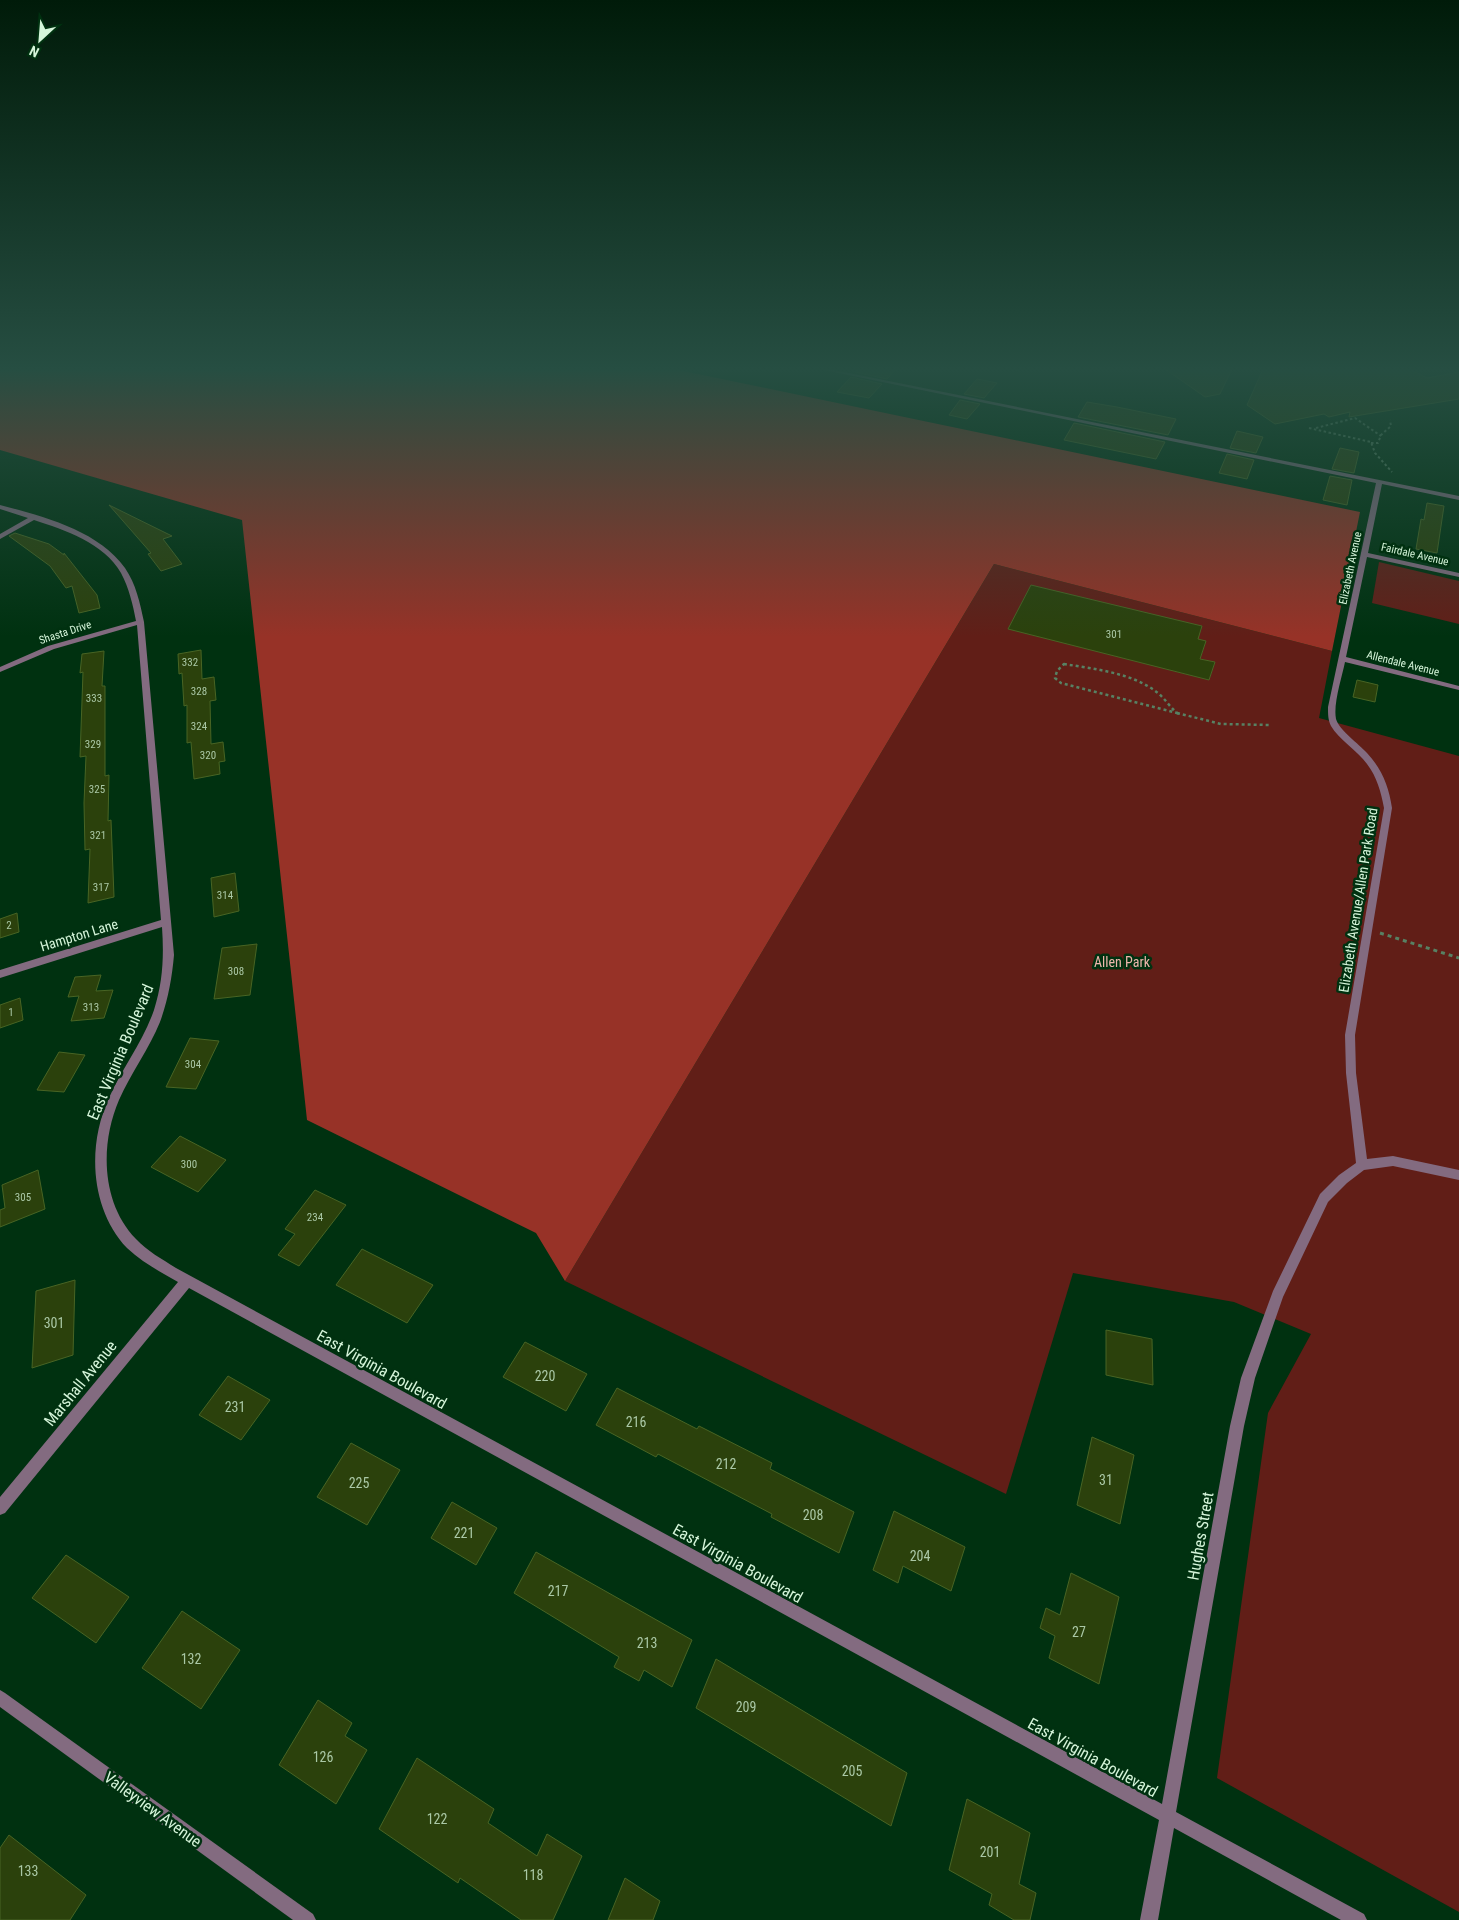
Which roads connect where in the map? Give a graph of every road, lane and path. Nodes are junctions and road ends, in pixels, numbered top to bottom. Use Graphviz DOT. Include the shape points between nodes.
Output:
graph roads {
  1 [pos="1264,459"];
  2 [pos="1380,459"];
  3 [pos="1379,482"];
  4 [pos="1392,485"];
  5 [pos="1459,498"];
  6 [pos="0,507"];
  7 [pos="34,517"];
  8 [pos="0,537"];
  9 [pos="1365,554"];
  10 [pos="1459,575"];
  11 [pos="140,622"];
  12 [pos="1342,659"];
  13 [pos="0,670"];
  14 [pos="1459,688"];
  15 [pos="1179,714"];
  16 [pos="1269,725"];
  17 [pos="167,922"];
  18 [pos="1368,930"];
  19 [pos="1459,958"];
  20 [pos="0,974"];
  21 [pos="1362,1165"];
  22 [pos="1459,1175"];
  23 [pos="186,1280"];
  24 [pos="0,1508"];
  25 [pos="0,1698"];
  26 [pos="1168,1816"];
  27 [pos="307,1920"];
  28 [pos="1149,1920"];
  29 [pos="1358,1920"];
  1 -- 3 [label="street"];
  2 -- 4 [label="path" via="1394,475"];
  3 -- 4 [label="street"];
  3 -- 9 [label="street, Elizabeth Avenue"];
  4 -- 5 [label="street"];
  6 -- 7 [label="street, East Virginia Boulevard"];
  7 -- 8 [label="street"];
  7 -- 11 [label="street, East Virginia Boulevard" via="82,537 121,568 136,600"];
  9 -- 10 [label="street, Fairdale Avenue"];
  9 -- 12 [label="street, Elizabeth Avenue"];
  11 -- 13 [label="street, Shasta Drive" via="75,639"];
  11 -- 17 [label="street, East Virginia Boulevard"];
  12 -- 14 [label="street, Allendale Avenue"];
  12 -- 18 [label="street, Elizabeth Avenue/Allen Park Road" via="1332,718 1335,726 1377,768 1383,779 1388,808"];
  15 -- 15 [label="path" via="1061,683 1055,678 1057,671 1064,664 1143,684 1166,699 1170,708"];
  15 -- 16 [label="path" via="1221,724"];
  17 -- 20 [label="street, Hampton Lane"];
  17 -- 23 [label="street, East Virginia Boulevard" via="168,971 160,1006 107,1116 100,1151 104,1188 116,1222 130,1242 156,1263"];
  18 -- 19 [label="path"];
  18 -- 21 [label="street, Elizabeth Avenue/Allen Park Road" via="1350,1035"];
  21 -- 22 [label="street" via="1393,1161"];
  21 -- 26 [label="street, Hughes Street" via="1324,1198 1277,1295 1248,1378"];
  23 -- 24 [label="street, Marshall Avenue"];
  23 -- 26 [label="street, East Virginia Boulevard"];
  25 -- 27 [label="street, Valleyview Avenue"];
  26 -- 28 [label="street, Hughes Street"];
  26 -- 29 [label="street, East Virginia Boulevard"];
}
